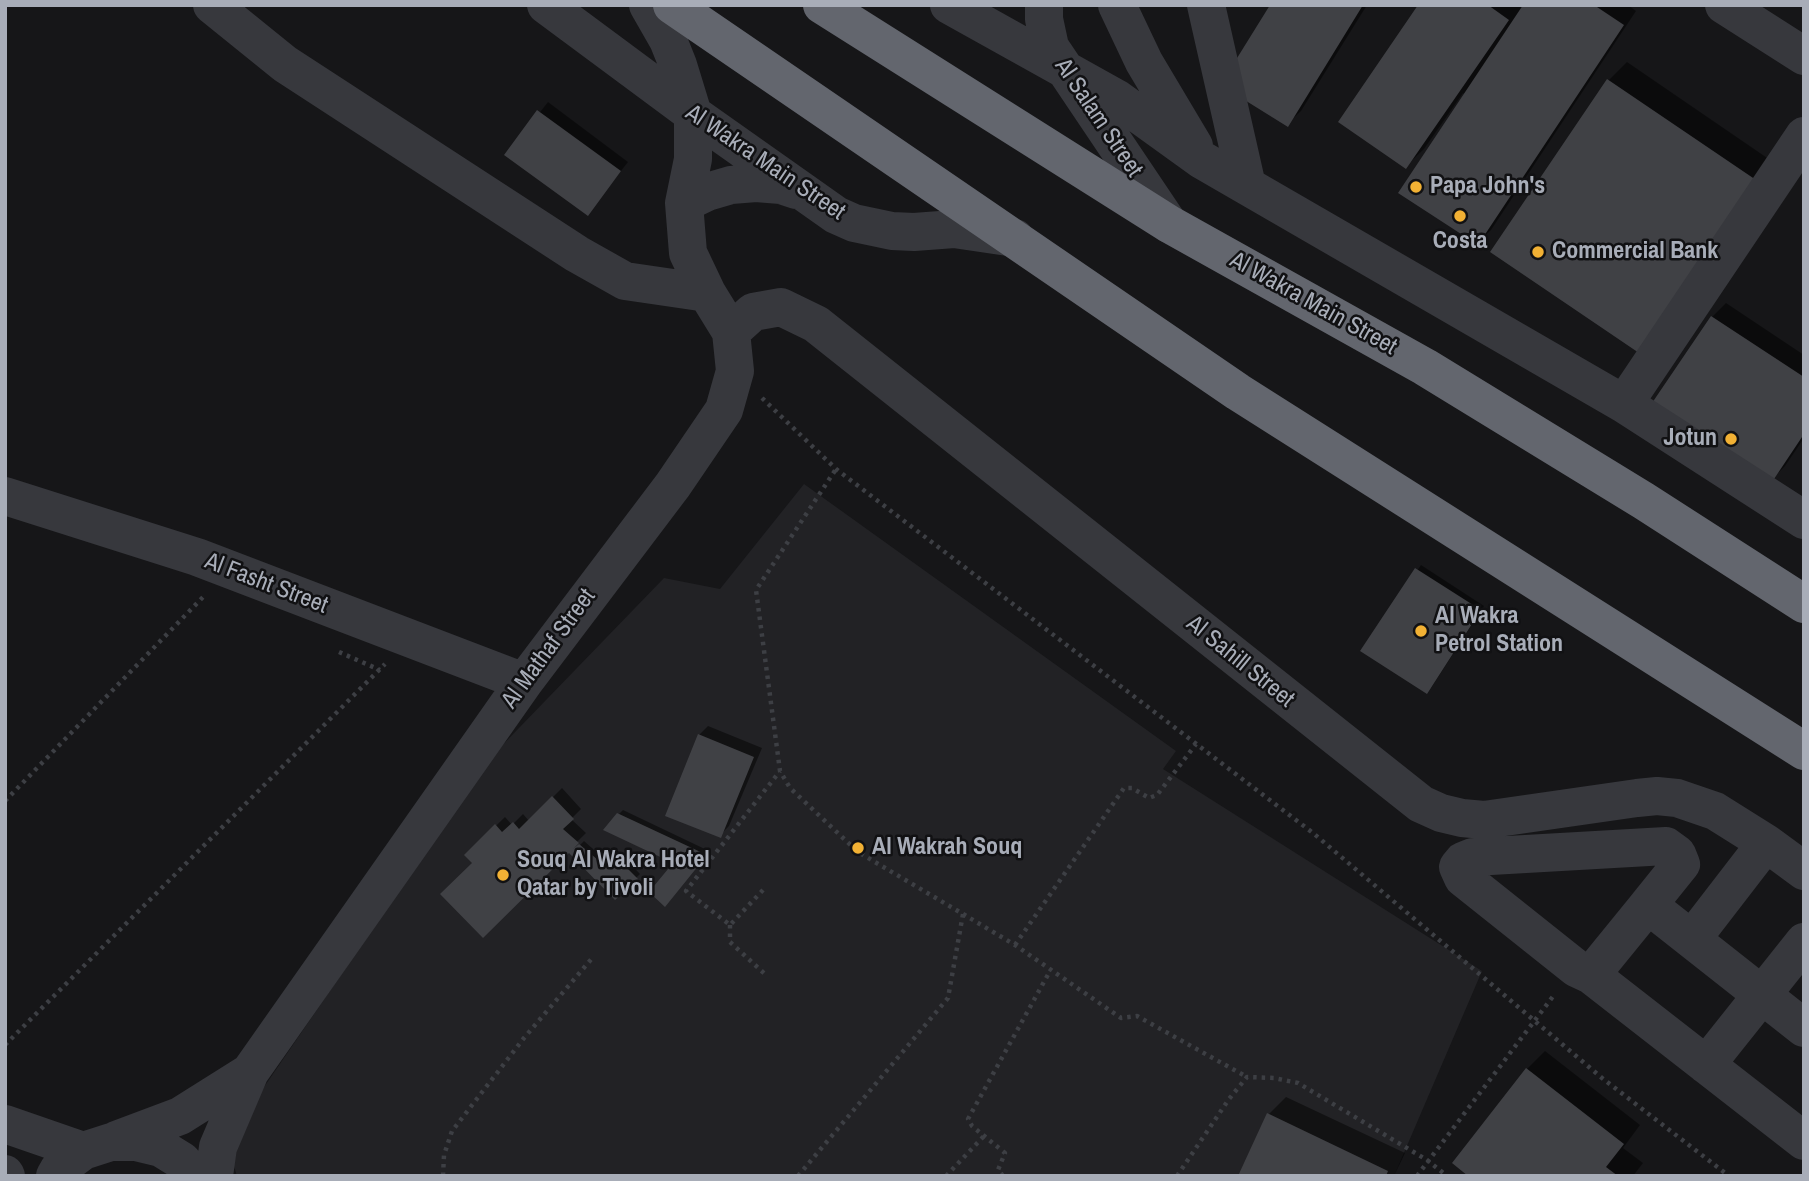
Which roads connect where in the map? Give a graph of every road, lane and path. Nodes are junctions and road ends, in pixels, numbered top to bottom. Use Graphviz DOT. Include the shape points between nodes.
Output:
graph roads {
  1 [pos="212,5"];
  2 [pos="547,5"];
  3 [pos="648,5"];
  4 [pos="672,5"];
  5 [pos="821,5"];
  6 [pos="949,5"];
  7 [pos="1044,5"];
  8 [pos="1117,5"];
  9 [pos="1206,5"];
  10 [pos="1724,5"];
  11 [pos="1804,56"];
  12 [pos="1062,66"];
  13 [pos="693,114"];
  14 [pos="1804,136"];
  15 [pos="1202,160"];
  16 [pos="1247,186"];
  17 [pos="805,193"];
  18 [pos="684,203"];
  19 [pos="1169,223"];
  20 [pos="1015,238"];
  21 [pos="707,293"];
  22 [pos="731,331"];
  23 [pos="735,372"];
  24 [pos="1624,404"];
  25 [pos="836,469"];
  26 [pos="5,496"];
  27 [pos="1797,503"];
  28 [pos="211,589"];
  29 [pos="1804,604"];
  30 [pos="380,670"];
  31 [pos="524,682"];
  32 [pos="1196,744"];
  33 [pos="1804,751"];
  34 [pos="780,771"];
  35 [pos="5,800"];
  36 [pos="1766,843"];
  37 [pos="1804,871"];
  38 [pos="763,890"];
  39 [pos="1648,905"];
  40 [pos="963,914"];
  41 [pos="1804,916"];
  42 [pos="730,925"];
  43 [pos="1692,939"];
  44 [pos="1804,942"];
  45 [pos="1015,945"];
  46 [pos="594,956"];
  47 [pos="1051,971"];
  48 [pos="1584,972"];
  49 [pos="766,975"];
  50 [pos="1755,990"];
  51 [pos="1532,1020"];
  52 [pos="1804,1028"];
  53 [pos="5,1045"];
  54 [pos="1706,1065"];
  55 [pos="250,1072"];
  56 [pos="1247,1077"];
  57 [pos="5,1124"];
  58 [pos="985,1136"];
  59 [pos="1804,1141"];
  60 [pos="83,1156"];
  61 [pos="1427,1160"];
  62 [pos="195,1176"];
  63 [pos="214,1176"];
  64 [pos="443,1176"];
  65 [pos="798,1176"];
  66 [pos="946,1176"];
  67 [pos="1003,1176"];
  68 [pos="1177,1176"];
  69 [pos="1417,1176"];
  70 [pos="1447,1176"];
  71 [pos="1728,1176"];
  1 -- 21 [label="street" via="285,64 577,254 625,281"];
  2 -- 13 [label="street, Al Wakra Main Street"];
  3 -- 13 [label="street, Al Mathaf Street" via="678,65"];
  4 -- 20 [label="highway, Al Wakra Main Street"];
  5 -- 19 [label="highway, Al Wakra Main Street"];
  6 -- 12 [label="street"];
  7 -- 12 [label="street, Al Salam Street" via="1050,47"];
  8 -- 15 [label="street" via="1143,62"];
  9 -- 16 [label="street"];
  10 -- 11 [label="street"];
  12 -- 15 [label="street" via="1116,97"];
  12 -- 19 [label="street, Al Salam Street"];
  13 -- 17 [label="street, Al Wakra Main Street"];
  13 -- 18 [label="street, Al Mathaf Street" via="693,159"];
  14 -- 24 [label="street"];
  15 -- 16 [label="street"];
  16 -- 24 [label="street"];
  17 -- 18 [label="street" via="756,183 731,185"];
  17 -- 20 [label="street, Al Wakra Main Street" via="836,215 873,228 964,230"];
  18 -- 21 [label="street, Al Mathaf Street" via="688,253"];
  19 -- 29 [label="highway, Al Wakra Main Street" via="1425,367"];
  20 -- 33 [label="highway, Al Wakra Main Street" via="1238,392"];
  21 -- 22 [label="street, Al Mathaf Street"];
  22 -- 23 [label="street, Al Mathaf Street"];
  22 -- 36 [label="street, Al Sahill Street" via="753,312 781,307 816,324 1421,804 1452,816 1484,820 1637,798 1677,798 1715,811"];
  23 -- 25 [label="path"];
  23 -- 31 [label="street, Al Mathaf Street" via="724,410 688,464"];
  24 -- 27 [label="street"];
  25 -- 32 [label="path"];
  25 -- 34 [label="path" via="756,590"];
  26 -- 31 [label="street, Al Fasht Street" via="197,557"];
  28 -- 35 [label="path"];
  30 -- 53 [label="path"];
  31 -- 55 [label="street, Al Mathaf Street"];
  32 -- 45 [label="path" via="1157,795 1149,798 1124,788"];
  32 -- 51 [label="path" via="1313,834"];
  34 -- 40 [label="path" via="790,788 858,852"];
  34 -- 42 [label="path" via="686,891"];
  36 -- 37 [label="street, Al Sahill Street"];
  36 -- 43 [label="street"];
  38 -- 42 [label="path"];
  39 -- 43 [label="street"];
  39 -- 48 [label="street"];
  39 -- 48 [label="street" via="1681,863 1666,846 1462,861 1458,873 1463,878"];
  40 -- 45 [label="path"];
  40 -- 65 [label="path" via="948,998"];
  41 -- 50 [label="street"];
  42 -- 49 [label="path" via="730,942"];
  43 -- 50 [label="street"];
  44 -- 50 [label="street"];
  45 -- 47 [label="path"];
  46 -- 64 [label="path" via="452,1131"];
  47 -- 56 [label="path" via="1121,1018 1137,1016"];
  47 -- 58 [label="path" via="968,1119"];
  48 -- 51 [label="path"];
  48 -- 54 [label="street"];
  50 -- 52 [label="street"];
  50 -- 54 [label="street"];
  51 -- 61 [label="path"];
  51 -- 71 [label="path"];
  54 -- 59 [label="street"];
  55 -- 60 [label="street, Al Mathaf Street" via="180,1116"];
  55 -- 63 [label="street, Al Mathaf Street" via="218,1147"];
  56 -- 61 [label="path" via="1298,1083"];
  56 -- 68 [label="path"];
  57 -- 60 [label="street"];
  58 -- 66 [label="path"];
  58 -- 67 [label="path" via="1005,1153 998,1170"];
  60 -- 62 [label="street" via="136,1142 161,1148"];
  61 -- 69 [label="path"];
  61 -- 70 [label="path"];
}
